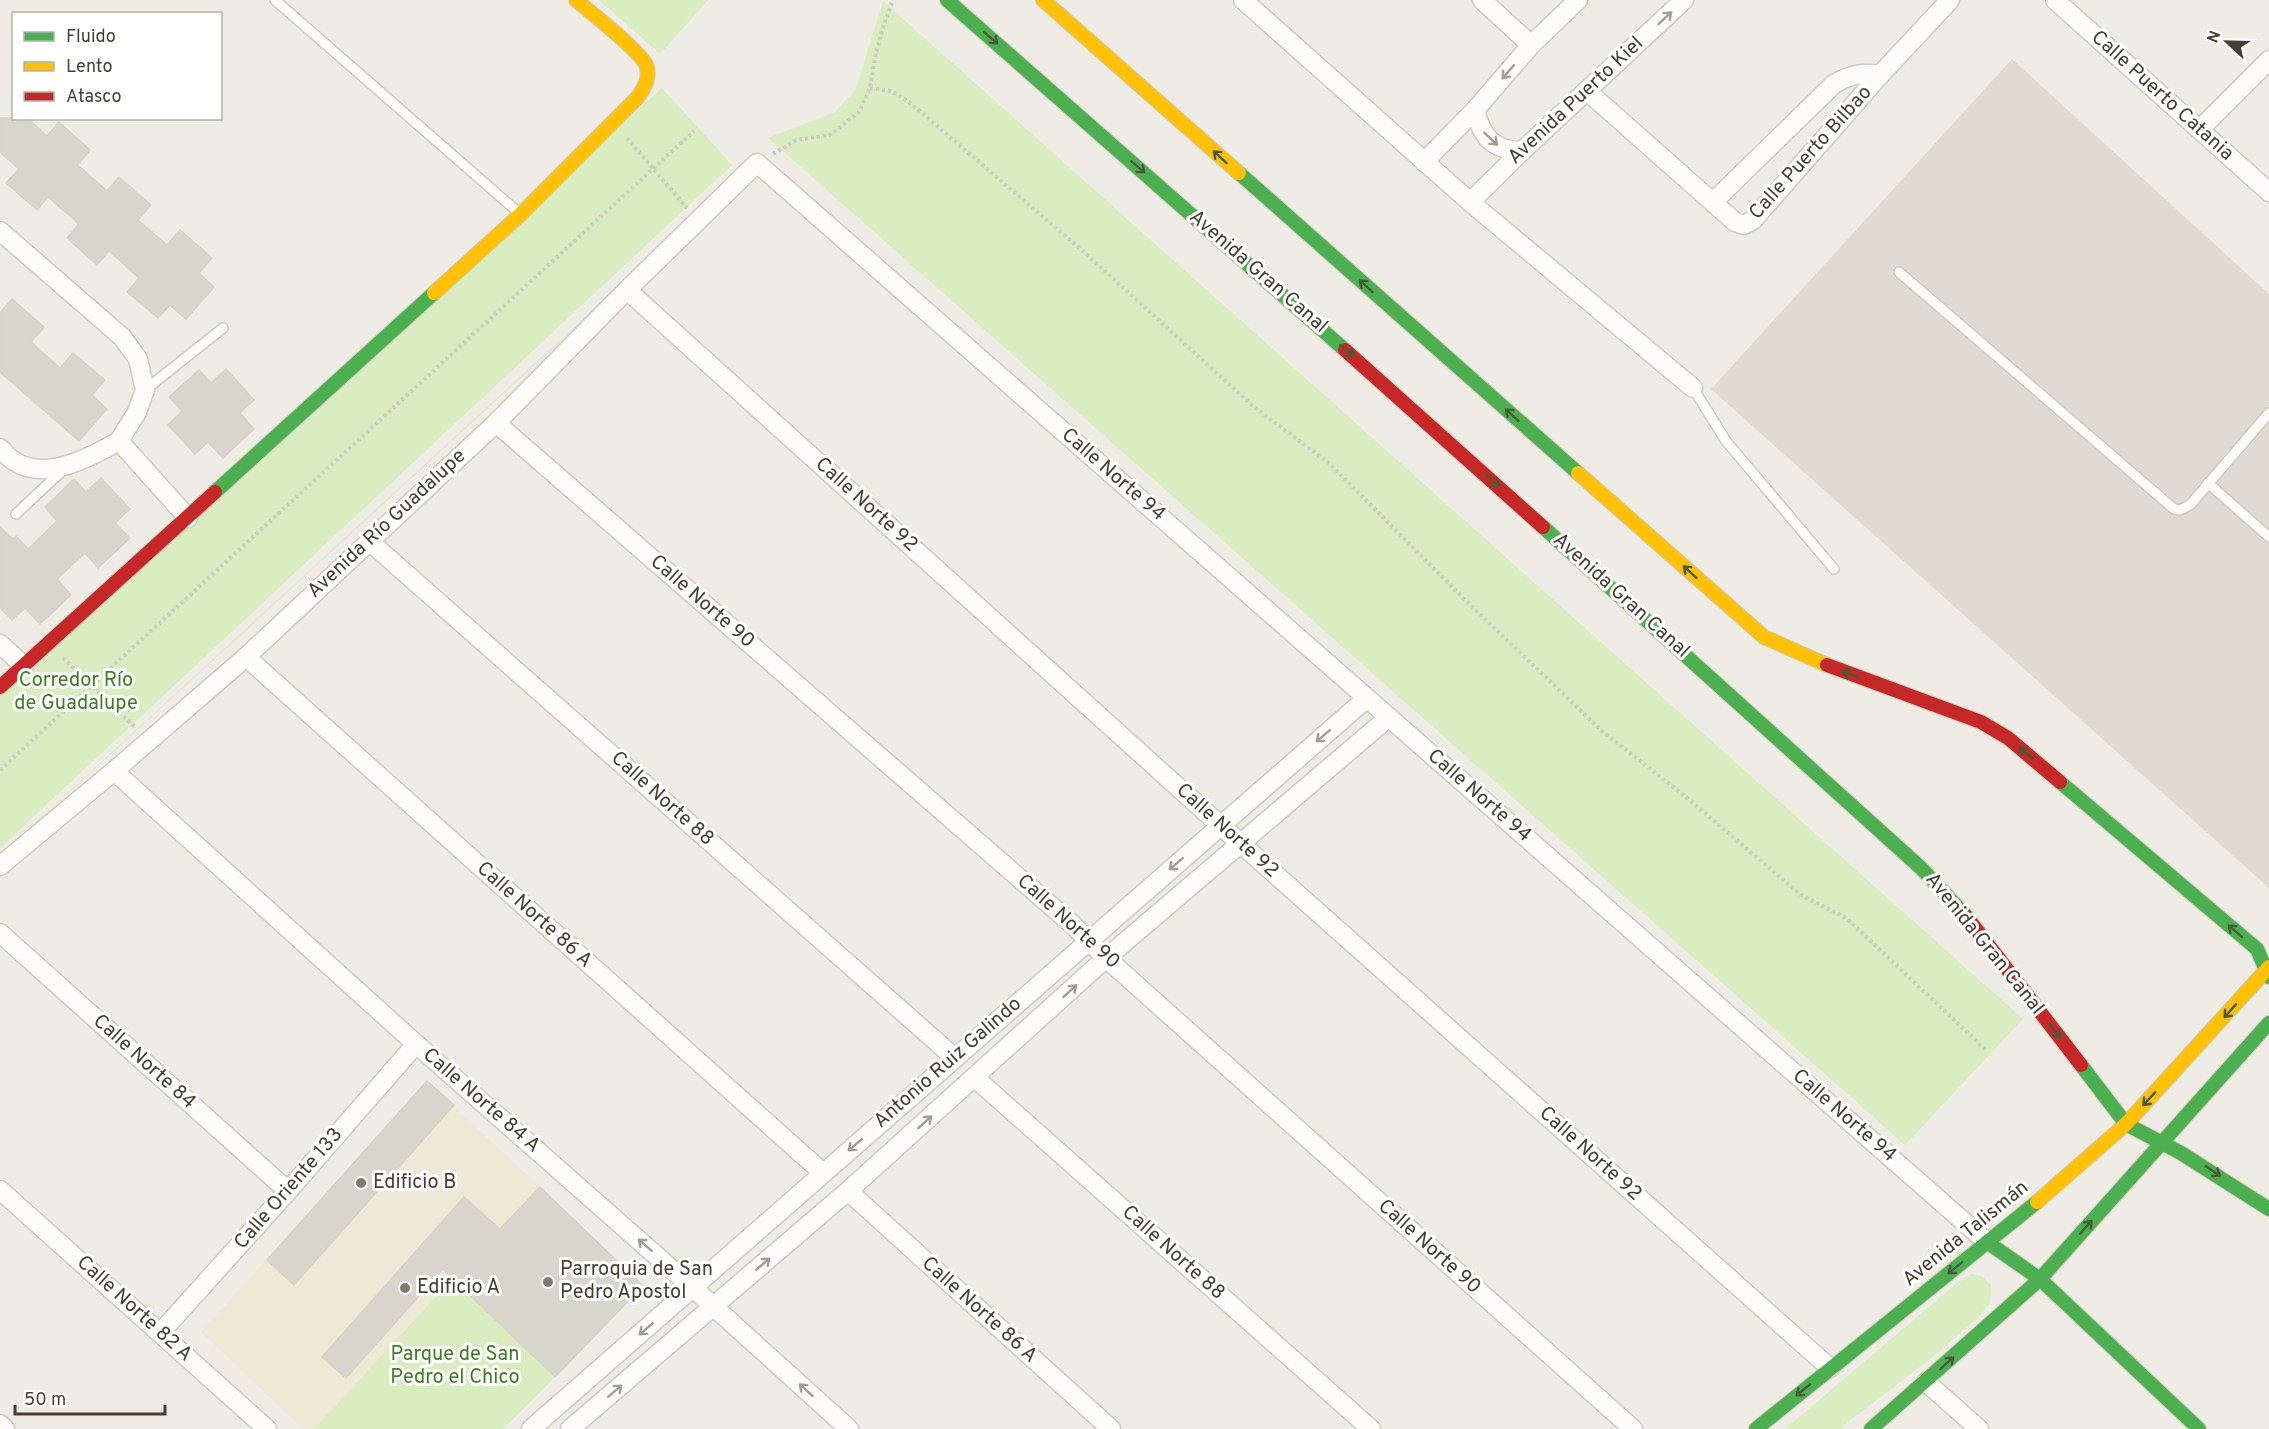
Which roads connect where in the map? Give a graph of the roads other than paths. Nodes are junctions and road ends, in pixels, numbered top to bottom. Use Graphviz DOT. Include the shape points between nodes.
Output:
graph roads {
  1 [pos="275,0"];
  2 [pos="576,0"];
  3 [pos="947,0"];
  4 [pos="1043,0"];
  5 [pos="1243,0"];
  6 [pos="1482,0"];
  7 [pos="1578,0"];
  8 [pos="1684,0"];
  9 [pos="1950,0"];
  10 [pos="2055,0"];
  11 [pos="1531,45"];
  12 [pos="2269,60"];
  13 [pos="1880,75"];
  14 [pos="1587,91"];
  15 [pos="1475,110"];
  16 [pos="2200,129"];
  17 [pos="1522,151"];
  18 [pos="1424,162"];
  19 [pos="757,163"];
  20 [pos="2269,192"];
  21 [pos="1470,202"];
  22 [pos="1713,202"];
  23 [pos="521,214"];
  24 [pos="0,231"];
  25 [pos="1899,272"];
  26 [pos="627,290"];
  27 [pos="223,328"];
  28 [pos="1694,388"];
  29 [pos="145,390"];
  30 [pos="2269,413"];
  31 [pos="496,423"];
  32 [pos="119,441"];
  33 [pos="0,448"];
  34 [pos="68,466"];
  35 [pos="2208,483"];
  36 [pos="16,514"];
  37 [pos="188,518"];
  38 [pos="2269,537"];
  39 [pos="369,541"];
  40 [pos="1834,569"];
  41 [pos="0,644"];
  42 [pos="246,657"];
  43 [pos="24,666"];
  44 [pos="0,687"];
  45 [pos="1367,698"];
  46 [pos="1389,717"];
  47 [pos="114,771"];
  48 [pos="1221,826"];
  49 [pos="1240,843"];
  50 [pos="0,866"];
  51 [pos="0,933"];
  52 [pos="1087,940"];
  53 [pos="1106,958"];
  54 [pos="2268,972"];
  55 [pos="2269,1023"];
  56 [pos="416,1044"];
  57 [pos="955,1058"];
  58 [pos="975,1078"];
  59 [pos="2126,1124"];
  60 [pos="2163,1141"];
  61 [pos="823,1173"];
  62 [pos="0,1190"];
  63 [pos="288,1191"];
  64 [pos="848,1191"];
  65 [pos="2269,1209"];
  66 [pos="1987,1242"];
  67 [pos="2040,1279"];
  68 [pos="693,1288"];
  69 [pos="714,1306"];
  70 [pos="161,1332"];
  71 [pos="1830,1368"];
  72 [pos="1926,1382"];
  73 [pos="0,1424"];
  74 [pos="2186,1425"];
  75 [pos="5,1429"];
  76 [pos="267,1429"];
  77 [pos="531,1429"];
  78 [pos="570,1429"];
  79 [pos="849,1429"];
  80 [pos="1111,1429"];
  81 [pos="1371,1429"];
  82 [pos="1633,1429"];
  83 [pos="1756,1429"];
  84 [pos="1871,1429"];
  85 [pos="1979,1429"];
  1 -- 23 [label="lane"];
  2 -- 23 [label="main road" via="644,59 649,77 638,97"];
  3 -- 59 [label="main road, Avenida Gran Canal, one-way" via="1454,446 1922,868 1964,914"];
  54 -- 4 [label="main road, one-way" via="2257,949 2008,738 1981,722 1821,663 1764,637"];
  5 -- 18 [label="street"];
  6 -- 11 [label="street"];
  7 -- 11 [label="street"];
  14 -- 8 [label="street, Avenida Puerto Kiel, one-way"];
  9 -- 13 [label="street, Calle Puerto Bilbao"];
  10 -- 16 [label="street, Calle Puerto Catania"];
  11 -- 15 [label="street, one-way"];
  12 -- 16 [label="street"];
  13 -- 22 [label="street, Calle Puerto Bilbao" via="1851,74 1834,84"];
  13 -- 22 [label="street, Calle Puerto Bilbao" via="1749,224 1735,222"];
  14 -- 17 [label="street, Avenida Puerto Kiel"];
  14 -- 22 [label="street, Calle Puerto Bilbao"];
  15 -- 17 [label="street, one-way" via="1486,137 1502,148"];
  15 -- 18 [label="street"];
  16 -- 20 [label="street, Calle Puerto Catania"];
  17 -- 21 [label="street, Avenida Puerto Kiel"];
  18 -- 21 [label="street"];
  19 -- 26 [label="street, Avenida Río Guadalupe"];
  19 -- 45 [label="street, Calle Norte 94"];
  21 -- 28 [label="street"];
  23 -- 37 [label="main road"];
  24 -- 29 [label="street" via="122,337 138,359"];
  25 -- 35 [label="lane" via="2169,506 2185,508"];
  26 -- 31 [label="street, Avenida Río Guadalupe"];
  26 -- 48 [label="street, Calle Norte 92"];
  27 -- 29 [label="lane"];
  28 -- 40 [label="lane" via="1726,441"];
  29 -- 32 [label="street"];
  30 -- 35 [label="lane"];
  31 -- 39 [label="street, Avenida Río Guadalupe"];
  31 -- 52 [label="street, Calle Norte 90"];
  32 -- 34 [label="street"];
  32 -- 37 [label="street"];
  33 -- 34 [label="street" via="26,466"];
  34 -- 36 [label="lane"];
  35 -- 38 [label="lane"];
  37 -- 43 [label="main road"];
  39 -- 42 [label="street, Avenida Río Guadalupe"];
  39 -- 57 [label="street, Calle Norte 88"];
  41 -- 43 [label="street"];
  42 -- 47 [label="street, Avenida Río Guadalupe"];
  42 -- 61 [label="street, Calle Norte 86 A"];
  43 -- 44 [label="main road"];
  45 -- 46 [label="street, Calle Norte 94"];
  45 -- 48 [label="street, Antonio Ruiz Galindo, one-way"];
  46 -- 49 [label="street, Antonio Ruiz Galindo"];
  46 -- 66 [label="street, Calle Norte 94"];
  47 -- 50 [label="street, Avenida Río Guadalupe"];
  47 -- 56 [label="street, Calle Norte 84 A"];
  48 -- 49 [label="street, Calle Norte 92"];
  48 -- 52 [label="street, Antonio Ruiz Galindo, one-way"];
  49 -- 53 [label="street, Antonio Ruiz Galindo"];
  49 -- 71 [label="street, Calle Norte 92"];
  51 -- 63 [label="street, Calle Norte 84"];
  52 -- 53 [label="street, Calle Norte 90"];
  52 -- 57 [label="street, Antonio Ruiz Galindo"];
  58 -- 53 [label="street, Antonio Ruiz Galindo, one-way"];
  53 -- 82 [label="street, Calle Norte 90"];
  54 -- 59 [label="main road, Avenida Talismán, one-way"];
  55 -- 60 [label="main road"];
  56 -- 63 [label="street, Calle Oriente 133"];
  68 -- 56 [label="street, Calle Norte 84 A, one-way"];
  57 -- 61 [label="street, Antonio Ruiz Galindo, one-way"];
  64 -- 58 [label="street, Antonio Ruiz Galindo, one-way"];
  58 -- 81 [label="street, Calle Norte 88"];
  59 -- 60 [label="main road, Avenida Gran Canal"];
  59 -- 66 [label="main road, Avenida Talismán" via="2059,1185"];
  60 -- 65 [label="main road, Avenida Gran Canal, one-way"];
  67 -- 60 [label="main road, one-way"];
  61 -- 68 [label="street, Antonio Ruiz Galindo"];
  62 -- 70 [label="street, Calle Norte 82 A"];
  63 -- 70 [label="street, Calle Oriente 133"];
  69 -- 64 [label="street, Antonio Ruiz Galindo, one-way"];
  64 -- 80 [label="street, Calle Norte 86 A"];
  66 -- 67 [label="main road, Calle Norte 94"];
  66 -- 71 [label="main road, Avenida Talismán, one-way"];
  72 -- 67 [label="main road, one-way"];
  67 -- 74 [label="main road, Calle Norte 94"];
  68 -- 69 [label="street, Calle Norte 84 A"];
  68 -- 77 [label="street, Antonio Ruiz Galindo, one-way"];
  78 -- 69 [label="street, Antonio Ruiz Galindo, one-way"];
  79 -- 69 [label="street, Calle Norte 84 A, one-way"];
  70 -- 76 [label="street, Calle Norte 82 A"];
  71 -- 83 [label="main road, Avenida Talismán, one-way"];
  72 -- 84 [label="main road"];
  72 -- 85 [label="street"];
  73 -- 75 [label="street"];
}
